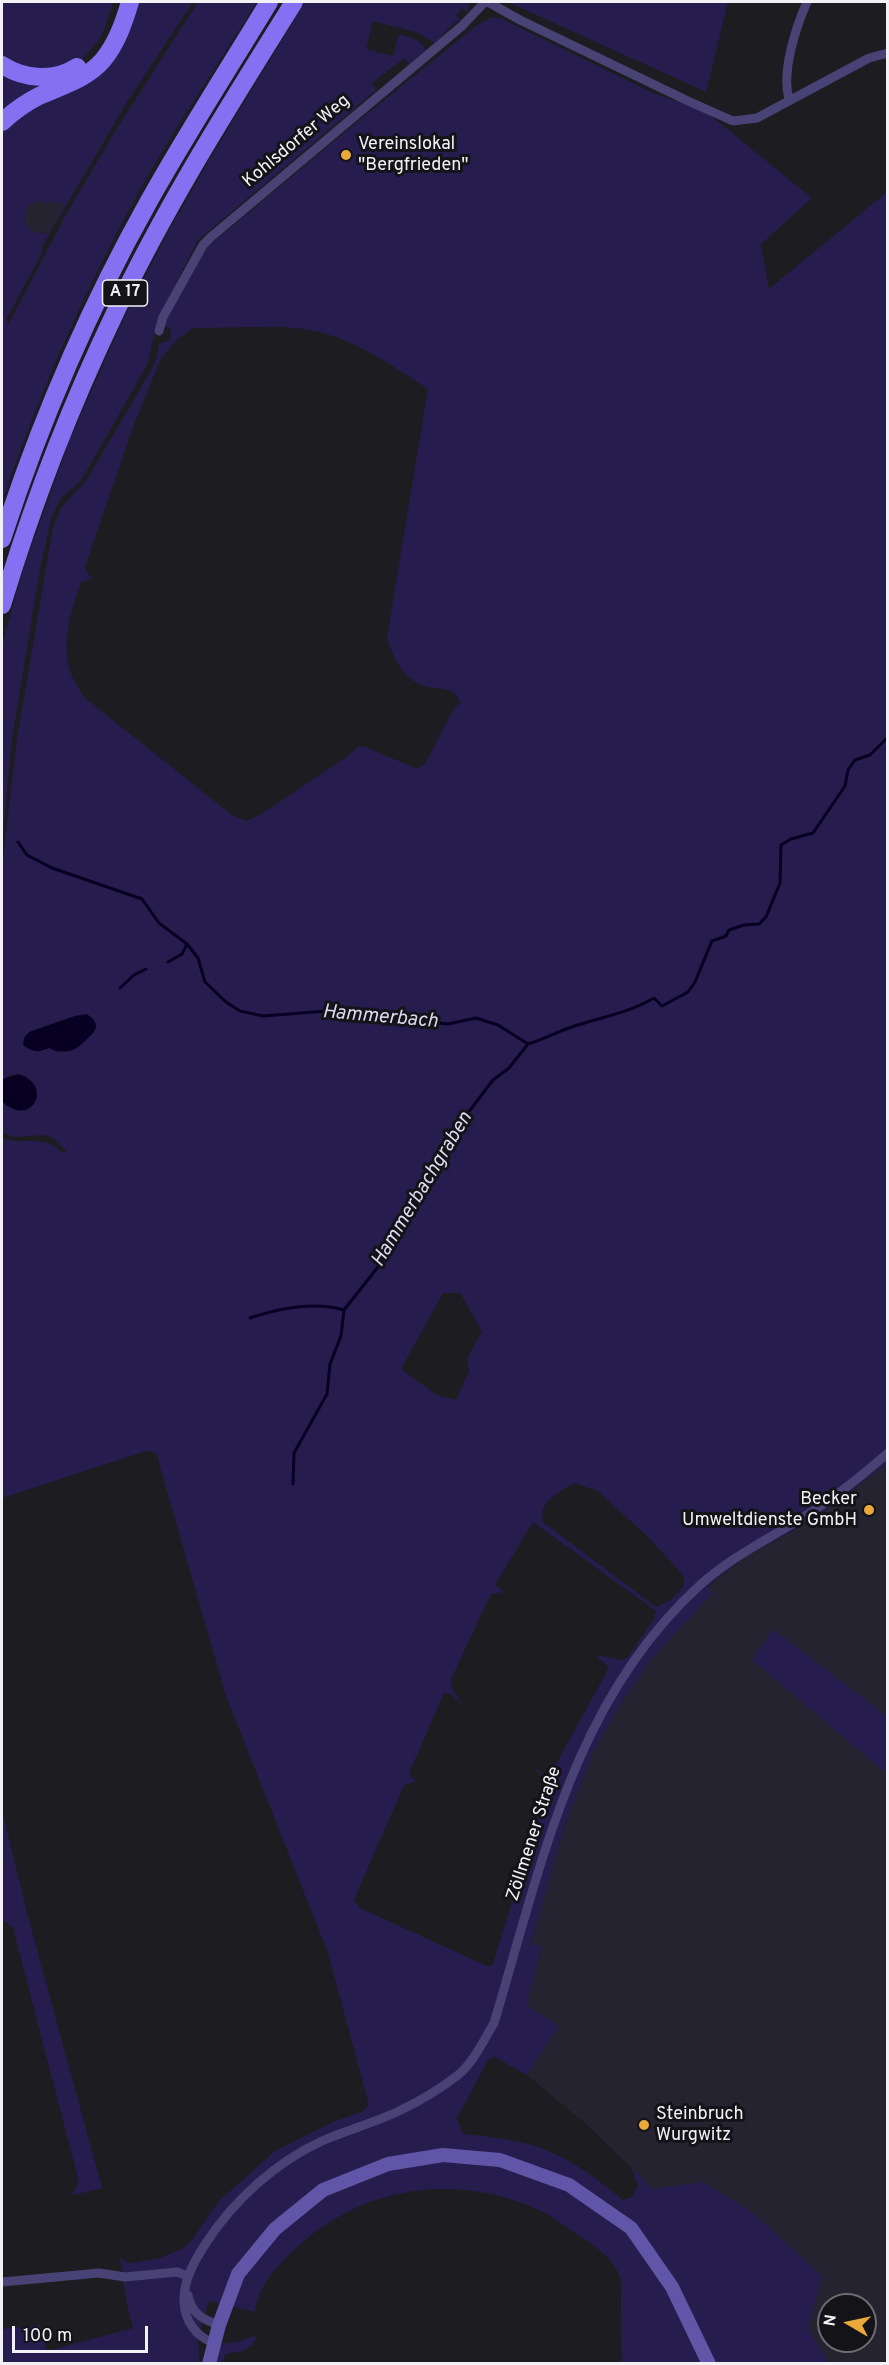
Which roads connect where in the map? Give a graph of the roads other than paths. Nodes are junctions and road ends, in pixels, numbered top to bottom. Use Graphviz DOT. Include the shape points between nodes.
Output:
graph roads {
  1 [pos="118,2"];
  2 [pos="130,2"];
  3 [pos="269,2"];
  4 [pos="294,2"];
  5 [pos="487,2"];
  6 [pos="807,2"];
  7 [pos="888,53"];
  8 [pos="2,65"];
  9 [pos="789,99"];
  10 [pos="2,122"];
  11 [pos="159,332"];
  12 [pos="2,539"];
  13 [pos="2,605"];
  14 [pos="888,1453"];
  15 [pos="187,2280"];
  16 [pos="2,2282"];
  17 [pos="219,2325"];
  18 [pos="214,2343"];
  19 [pos="209,2364"];
  20 [pos="709,2364"];
  1 -- 8 [label="highway" via="103,42 89,60 71,72 40,78"];
  2 -- 10 [label="highway" via="113,46 95,68 38,96"];
  3 -- 12 [label="highway, A 17" via="176,154 114,268 46,418"];
  4 -- 13 [label="highway, A 17" via="207,142 116,311 50,464"];
  5 -- 9 [label="street, Kohlsdorfer Weg" via="738,122 757,118"];
  5 -- 11 [label="street, Kohlsdorfer Weg" via="203,245"];
  6 -- 9 [label="street" via="789,65"];
  7 -- 9 [label="street, Kohlsdorfer Weg" via="869,58"];
  14 -- 15 [label="street, Zöllmener Straße" via="828,1501 732,1560 699,1586 657,1629 612,1693 563,1794 494,2023 459,2074 399,2111 321,2142 284,2164 248,2192 213,2233"];
  15 -- 16 [label="street" via="177,2272 125,2277 99,2273"];
  15 -- 17 [label="street" via="193,2310"];
  15 -- 18 [label="street" via="187,2319 202,2338"];
  17 -- 18 [label="main road"];
  17 -- 20 [label="main road" via="238,2274 275,2229 323,2190 387,2164 443,2155 500,2160 569,2185 631,2228 672,2287"];
  18 -- 19 [label="main road"];
}
